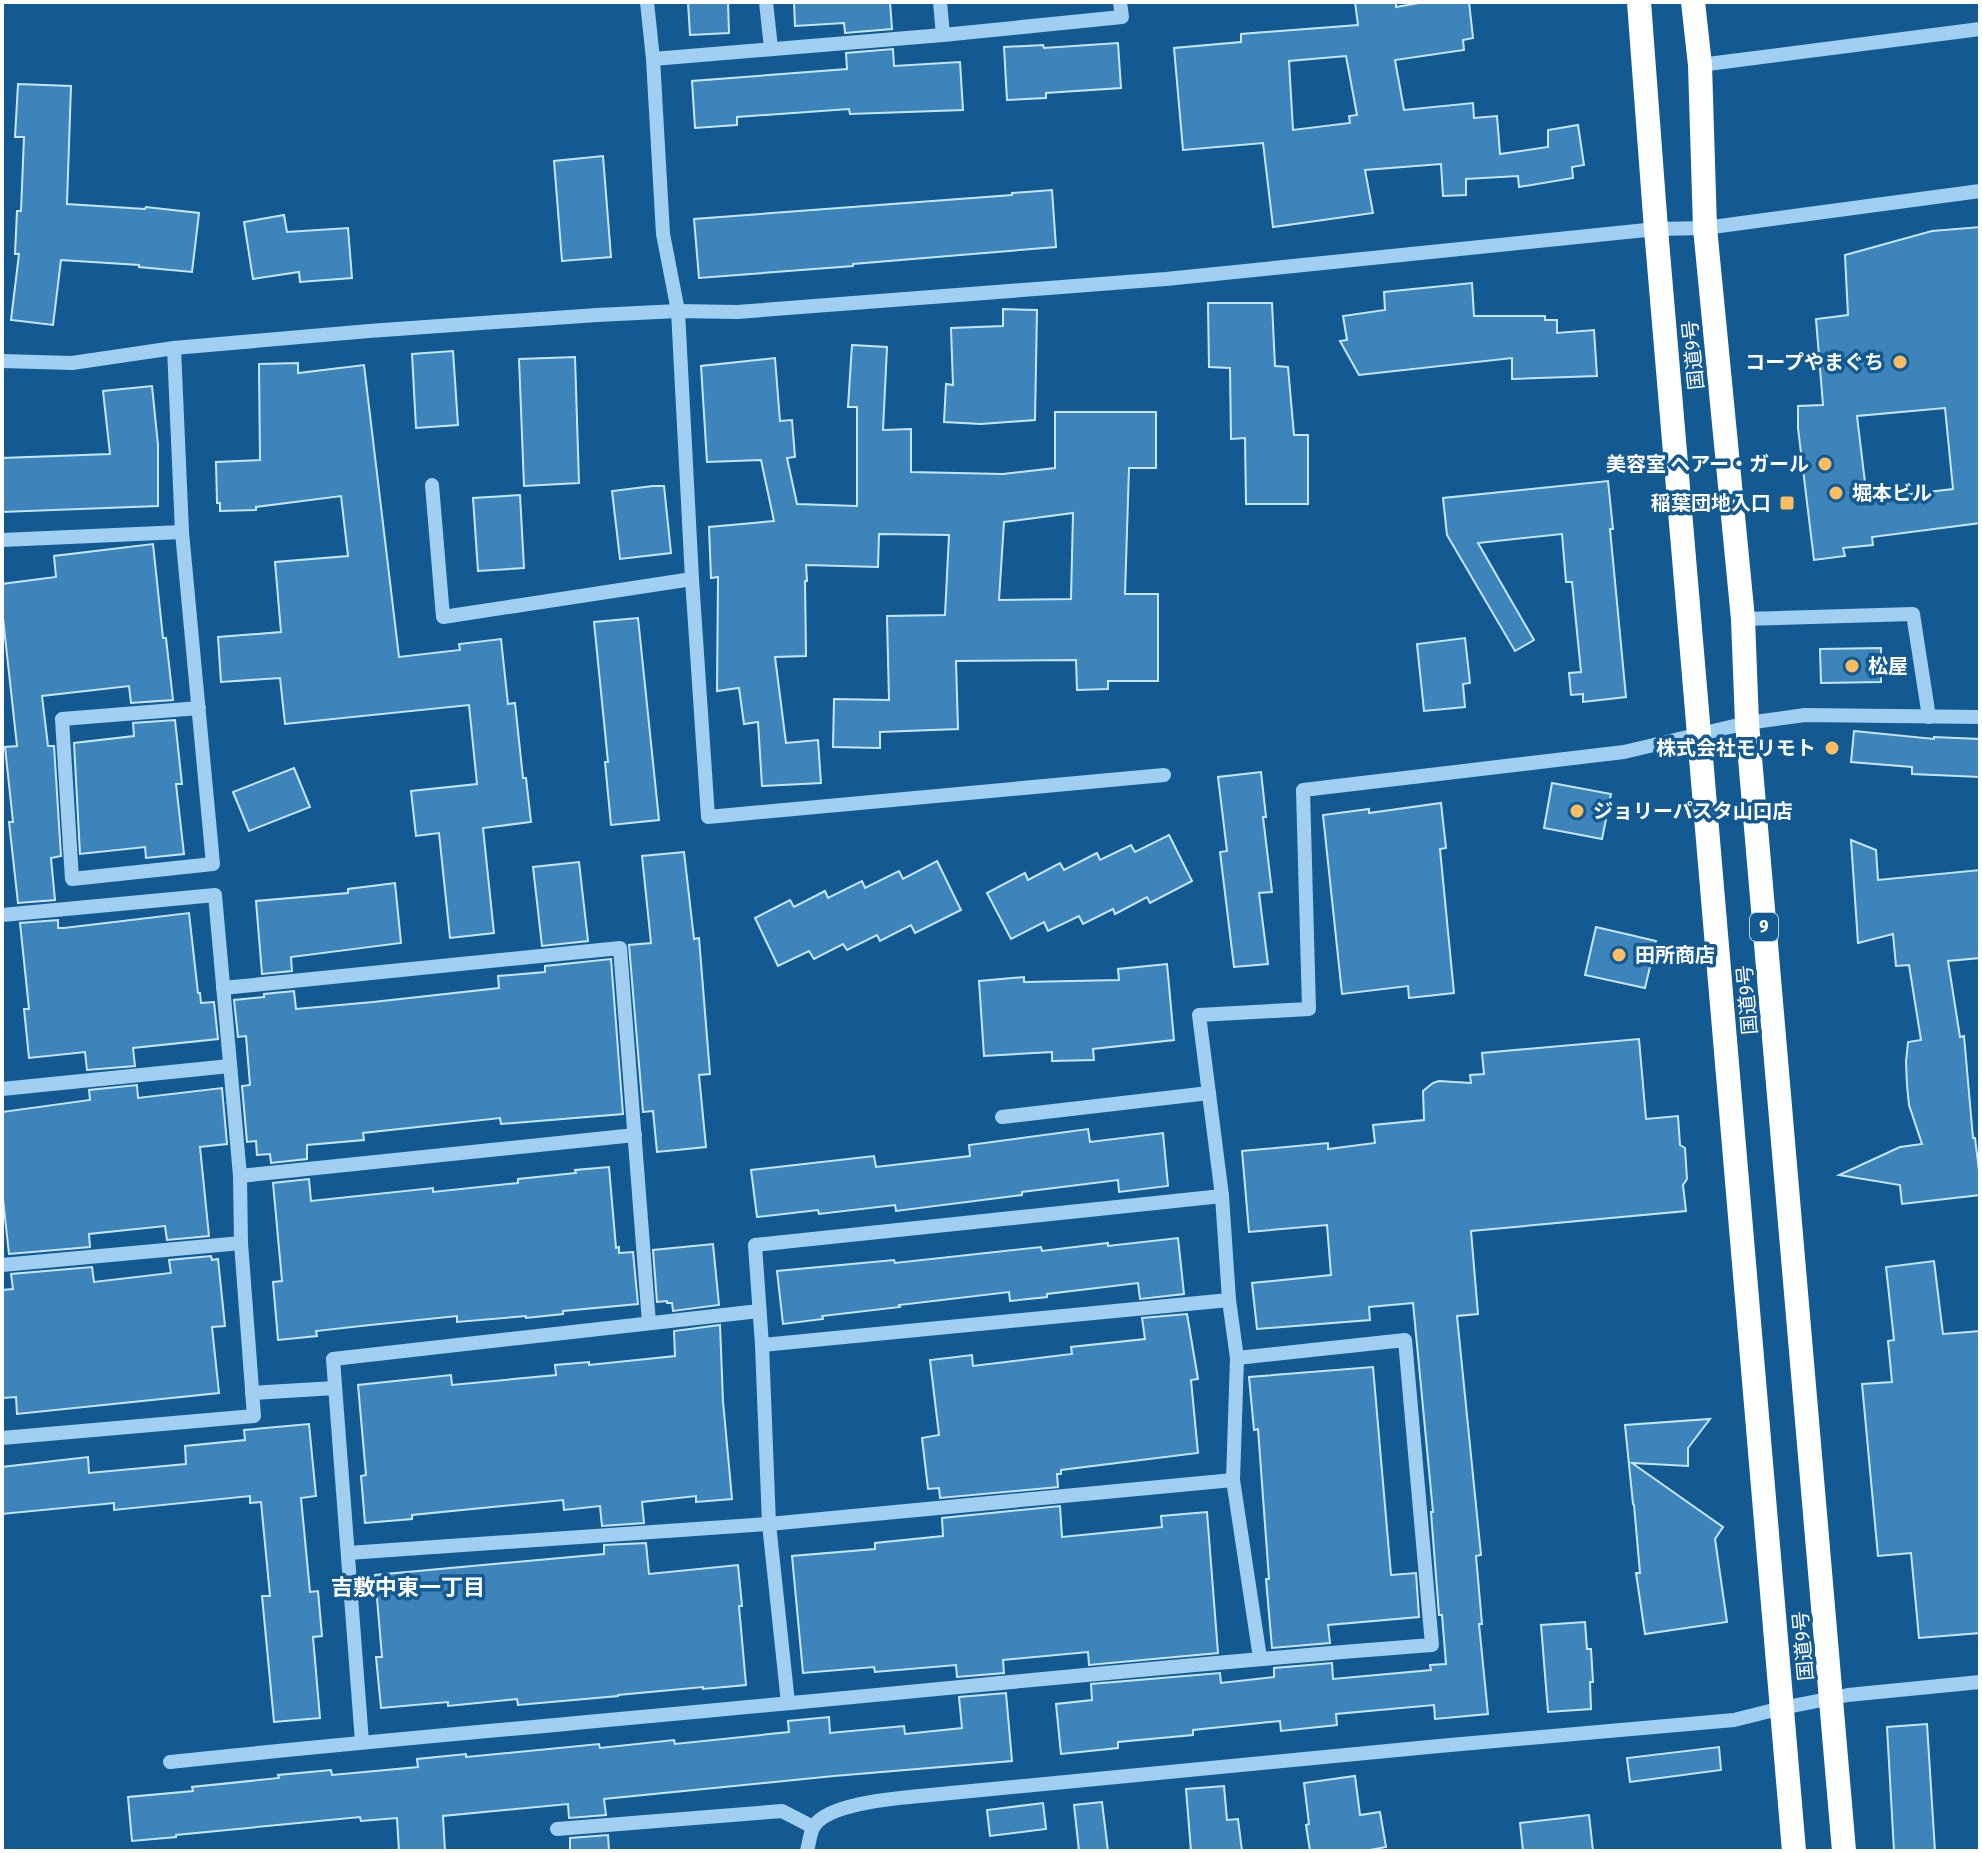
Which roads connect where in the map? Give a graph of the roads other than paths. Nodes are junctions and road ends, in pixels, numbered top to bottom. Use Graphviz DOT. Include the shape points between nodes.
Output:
graph roads {
  1 [pos="647,2"];
  2 [pos="766,2"];
  3 [pos="940,2"];
  4 [pos="1120,2"];
  5 [pos="1639,2"];
  6 [pos="1693,2"];
  7 [pos="1980,29"];
  8 [pos="943,35"];
  9 [pos="771,48"];
  10 [pos="653,59"];
  11 [pos="1700,65"];
  12 [pos="1980,191"];
  13 [pos="1705,228"];
  14 [pos="1656,229"];
  15 [pos="678,311"];
  16 [pos="174,348"];
  17 [pos="2,361"];
  18 [pos="432,485"];
  19 [pos="182,532"];
  20 [pos="2,540"];
  21 [pos="692,579"];
  22 [pos="1743,619"];
  23 [pos="199,708"];
  24 [pos="1929,717"];
  25 [pos="1980,717"];
  26 [pos="1747,723"];
  27 [pos="1699,735"];
  28 [pos="1164,775"];
  29 [pos="2,915"];
  30 [pos="223,988"];
  31 [pos="230,1066"];
  32 [pos="2,1089"];
  33 [pos="1209,1093"];
  34 [pos="1002,1117"];
  35 [pos="635,1135"];
  36 [pos="240,1176"];
  37 [pos="1222,1196"];
  38 [pos="241,1243"];
  39 [pos="2,1265"];
  40 [pos="1229,1300"];
  41 [pos="759,1311"];
  42 [pos="649,1323"];
  43 [pos="762,1345"];
  44 [pos="1237,1358"];
  45 [pos="335,1388"];
  46 [pos="252,1393"];
  47 [pos="2,1438"];
  48 [pos="1233,1480"];
  49 [pos="769,1524"];
  50 [pos="348,1553"];
  51 [pos="1260,1658"];
  52 [pos="1980,1682"];
  53 [pos="1832,1698"];
  54 [pos="788,1703"];
  55 [pos="1782,1708"];
  56 [pos="362,1742"];
  57 [pos="170,1762"];
  58 [pos="813,1827"];
  59 [pos="557,1829"];
  60 [pos="807,1851"];
  61 [pos="1794,1851"];
  62 [pos="1844,1851"];
  1 -- 10 [label="street"];
  2 -- 9 [label="street"];
  3 -- 8 [label="street"];
  4 -- 8 [label="street" via="1122,17"];
  5 -- 14 [label="highway, 国道9号"];
  6 -- 11 [label="highway, 国道9号 / 9"];
  7 -- 11 [label="street"];
  8 -- 9 [label="street"];
  9 -- 10 [label="street"];
  10 -- 15 [label="street" via="663,234"];
  11 -- 13 [label="highway, 国道9号 / 9"];
  12 -- 13 [label="street"];
  13 -- 14 [label="street"];
  13 -- 22 [label="highway, 国道9号 / 9"];
  14 -- 15 [label="street" via="1166,279 737,312"];
  14 -- 27 [label="highway, 国道9号"];
  15 -- 16 [label="street"];
  15 -- 21 [label="street"];
  16 -- 17 [label="street" via="72,363"];
  16 -- 19 [label="street"];
  18 -- 21 [label="street" via="443,617"];
  19 -- 20 [label="street"];
  19 -- 23 [label="street"];
  21 -- 28 [label="street" via="708,817"];
  22 -- 24 [label="street" via="1913,614"];
  22 -- 26 [label="highway, 国道9号 / 9"];
  23 -- 23 [label="street" via="62,719 72,879 213,864"];
  24 -- 25 [label="street"];
  24 -- 26 [label="street" via="1805,715"];
  26 -- 27 [label="street"];
  26 -- 53 [label="highway, 国道9号 / 9"];
  27 -- 33 [label="street" via="1624,752 1303,790 1309,1009 1199,1015"];
  27 -- 55 [label="highway, 国道9号"];
  29 -- 30 [label="street" via="215,895"];
  30 -- 31 [label="street"];
  30 -- 35 [label="street" via="620,948"];
  31 -- 32 [label="street"];
  31 -- 36 [label="street"];
  33 -- 34 [label="street"];
  33 -- 37 [label="street"];
  35 -- 36 [label="street"];
  35 -- 42 [label="street"];
  36 -- 38 [label="street"];
  37 -- 40 [label="street"];
  37 -- 41 [label="street" via="755,1245"];
  38 -- 39 [label="street"];
  38 -- 46 [label="street"];
  40 -- 43 [label="street"];
  40 -- 44 [label="street"];
  41 -- 42 [label="street"];
  41 -- 43 [label="street"];
  42 -- 45 [label="street" via="333,1359"];
  43 -- 49 [label="street"];
  44 -- 48 [label="street"];
  44 -- 51 [label="street" via="1405,1340 1432,1645"];
  45 -- 46 [label="street"];
  45 -- 50 [label="street"];
  46 -- 47 [label="street" via="254,1416"];
  48 -- 49 [label="street"];
  48 -- 51 [label="street"];
  49 -- 50 [label="street"];
  49 -- 54 [label="street"];
  50 -- 56 [label="street"];
  51 -- 54 [label="street"];
  52 -- 53 [label="street"];
  53 -- 55 [label="street"];
  53 -- 62 [label="highway, 国道9号 / 9"];
  54 -- 56 [label="street"];
  55 -- 58 [label="street" via="1734,1720 930,1795 830,1812"];
  55 -- 61 [label="highway, 国道9号"];
  56 -- 57 [label="street"];
  58 -- 59 [label="street" via="782,1811"];
  58 -- 60 [label="street"];
}
